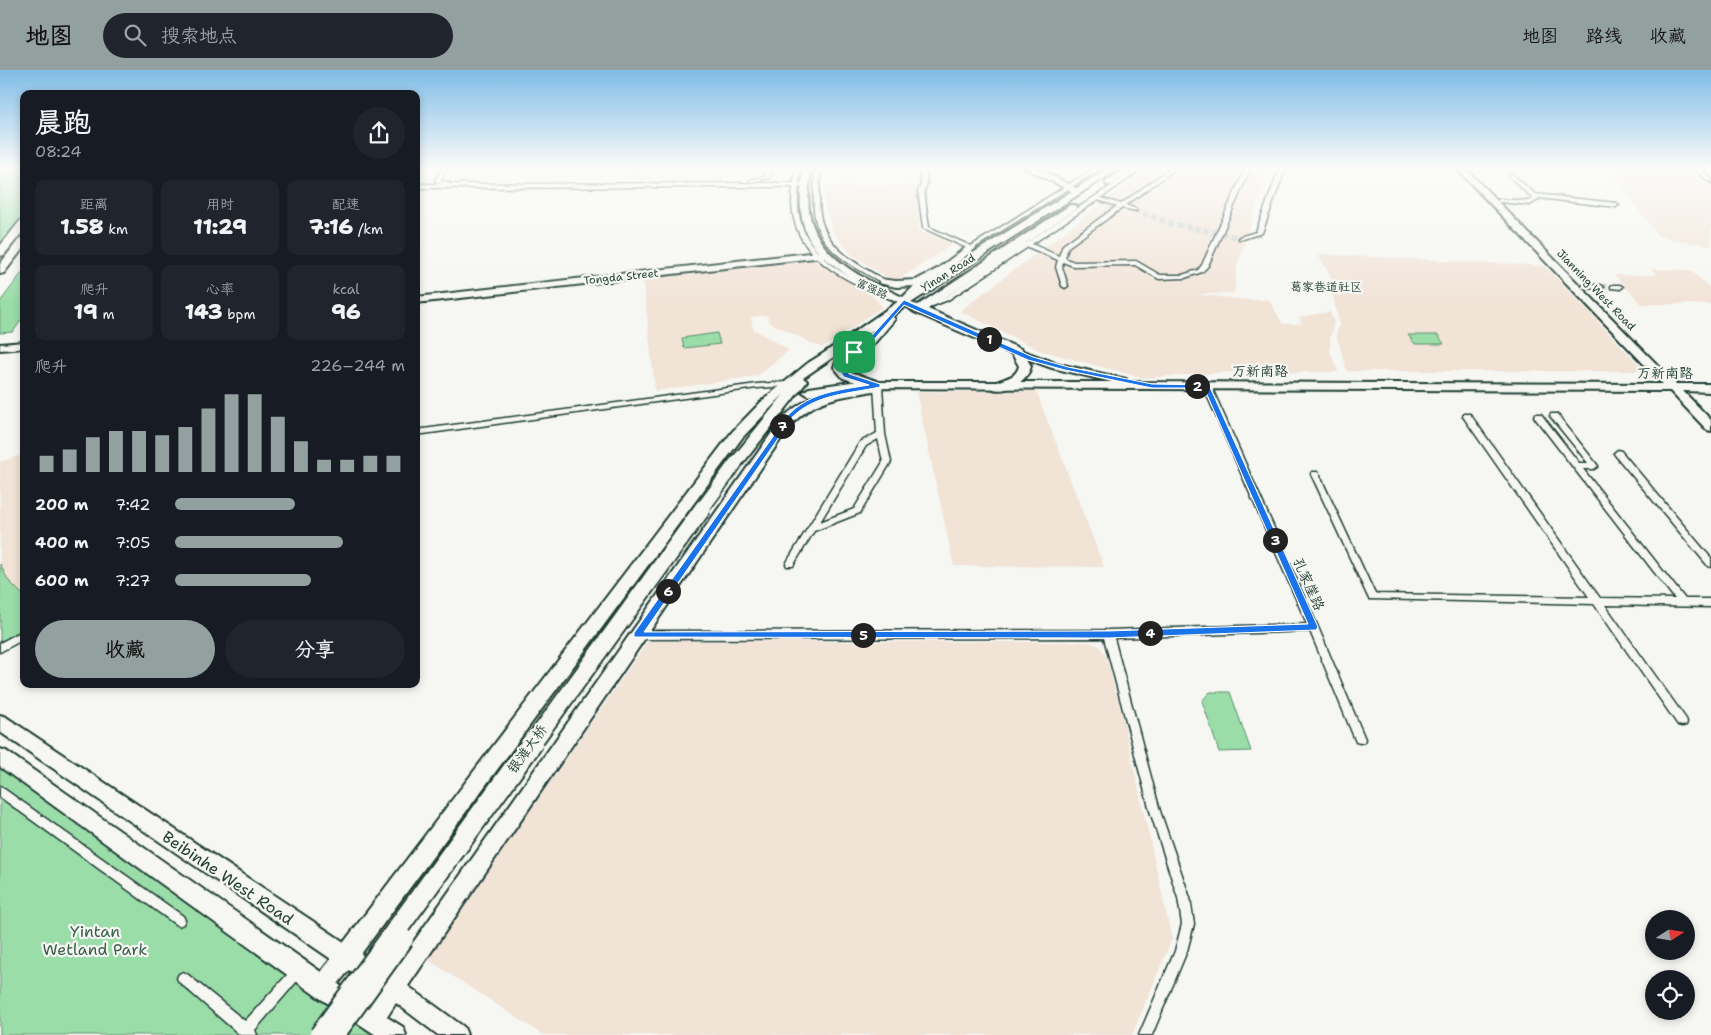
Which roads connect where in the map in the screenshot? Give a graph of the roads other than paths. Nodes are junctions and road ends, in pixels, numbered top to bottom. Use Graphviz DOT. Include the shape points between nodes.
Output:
graph roads {
  1 [pos="804,212"];
  2 [pos="818,212"];
  3 [pos="924,212"];
  4 [pos="1034,212"];
  5 [pos="1041,212"];
  6 [pos="1067,212"];
  7 [pos="1075,212"];
  8 [pos="1113,212"];
  9 [pos="1230,212"];
  10 [pos="1267,212"];
  11 [pos="1503,212"];
  12 [pos="1511,212"];
  13 [pos="20,228"];
  14 [pos="1241,238"];
  15 [pos="1026,244"];
  16 [pos="20,245"];
  17 [pos="970,248"];
  18 [pos="821,251"];
  19 [pos="0,253"];
  20 [pos="1060,258"];
  21 [pos="0,271"];
  22 [pos="883,281"];
  23 [pos="925,281"];
  24 [pos="1065,286"];
  25 [pos="1584,287"];
  26 [pos="1600,287"];
  27 [pos="420,294"];
  28 [pos="420,300"];
  29 [pos="904,302"];
  30 [pos="918,310"];
  31 [pos="20,338"];
  32 [pos="0,340"];
  33 [pos="20,346"];
  34 [pos="0,348"];
  35 [pos="1017,352"];
  36 [pos="824,357"];
  37 [pos="786,384"];
  38 [pos="878,386"];
  39 [pos="997,386"];
  40 [pos="1152,386"];
  41 [pos="1207,386"];
  42 [pos="1678,388"];
  43 [pos="1711,388"];
  44 [pos="809,392"];
  45 [pos="1467,416"];
  46 [pos="1538,416"];
  47 [pos="1554,416"];
  48 [pos="1711,418"];
  49 [pos="1711,427"];
  50 [pos="420,433"];
  51 [pos="881,434"];
  52 [pos="1618,453"];
  53 [pos="738,465"];
  54 [pos="1577,466"];
  55 [pos="1315,474"];
  56 [pos="811,529"];
  57 [pos="790,564"];
  58 [pos="1711,564"];
  59 [pos="1597,601"];
  60 [pos="1683,603"];
  61 [pos="1711,603"];
  62 [pos="1313,627"];
  63 [pos="1108,634"];
  64 [pos="637,635"];
  65 [pos="20,636"];
  66 [pos="0,648"];
  67 [pos="0,722"];
  68 [pos="1682,722"];
  69 [pos="1360,739"];
  70 [pos="0,757"];
  71 [pos="0,791"];
  72 [pos="179,920"];
  73 [pos="346,958"];
  74 [pos="300,969"];
  75 [pos="183,978"];
  76 [pos="323,987"];
  77 [pos="393,988"];
  78 [pos="372,1019"];
  79 [pos="248,1033"];
  80 [pos="320,1035"];
  81 [pos="334,1035"];
  82 [pos="395,1035"];
  83 [pos="456,1035"];
  84 [pos="1145,1035"];
  1 -- 18 [label="main road, 富强路"];
  2 -- 18 [label="street, 富强路" via="826,239"];
  3 -- 17 [label="street" via="926,228"];
  4 -- 17 [label="street"];
  5 -- 29 [label="main road, Yinan Road"];
  6 -- 30 [label="main road, Yinan Road"];
  7 -- 15 [label="street"];
  8 -- 20 [label="street" via="1065,246"];
  9 -- 20 [label="street" via="1205,266 1183,277 1159,277 1136,263 1073,264"];
  10 -- 14 [label="street" via="1259,233"];
  11 -- 42 [label="main road, Jianning West Road"];
  12 -- 25 [label="main road, Jianning West Road"];
  13 -- 19 [label="main road"];
  15 -- 20 [label="street"];
  15 -- 30 [label="street" via="946,299"];
  16 -- 21 [label="main road"];
  17 -- 23 [label="main road"];
  18 -- 22 [label="street"];
  18 -- 27 [label="main road, Tongda Street"];
  18 -- 28 [label="main road, Tongda Street"];
  18 -- 29 [label="main road, 富强路" via="864,283"];
  20 -- 24 [label="street" via="1059,267"];
  22 -- 23 [label="main road" via="894,286"];
  23 -- 29 [label="main road"];
  25 -- 26 [label="street"];
  25 -- 42 [label="main road, Jianning West Road"];
  29 -- 30 [label="main road"];
  29 -- 36 [label="main road, Yinan Road"];
  29 -- 38 [label="main road" via="868,343 842,360 840,366 847,375"];
  30 -- 35 [label="main road"];
  31 -- 32 [label="main road"];
  33 -- 34 [label="main road"];
  35 -- 39 [label="main road" via="1025,366 1023,374 1014,381"];
  35 -- 40 [label="main road" via="1067,368"];
  36 -- 37 [label="main road"];
  36 -- 53 [label="main road, Yinan Road" via="796,386"];
  37 -- 50 [label="street"];
  37 -- 73 [label="main road" via="737,435"];
  38 -- 39 [label="main road, 万新南路"];
  38 -- 44 [label="main road, 万新南路" via="851,385"];
  38 -- 51 [label="street"];
  38 -- 64 [label="main road" via="831,394 810,402 784,422"];
  39 -- 40 [label="main road, 万新南路"];
  40 -- 41 [label="main road, 万新南路"];
  41 -- 42 [label="main road, 万新南路"];
  41 -- 62 [label="street, 孔家崖路"];
  42 -- 43 [label="main road, 万新南路"];
  42 -- 48 [label="main road"];
  42 -- 49 [label="main road"];
  44 -- 53 [label="main road" via="796,400"];
  45 -- 59 [label="street"];
  46 -- 54 [label="street"];
  47 -- 54 [label="street" via="1594,466"];
  51 -- 56 [label="street" via="863,444"];
  51 -- 56 [label="street" via="887,462 857,512"];
  52 -- 58 [label="street"];
  53 -- 80 [label="main road, 银滩大桥, bridge"];
  53 -- 81 [label="main road, 银滩大桥, bridge"];
  54 -- 60 [label="street"];
  55 -- 59 [label="street" via="1372,597"];
  56 -- 57 [label="street"];
  59 -- 60 [label="street"];
  59 -- 68 [label="street"];
  60 -- 61 [label="street"];
  62 -- 63 [label="street"];
  62 -- 69 [label="street, 孔家崖路"];
  63 -- 64 [label="street"];
  63 -- 84 [label="street" via="1155,811 1184,898 1188,924 1181,951"];
  64 -- 77 [label="main road"];
  65 -- 66 [label="street"];
  67 -- 73 [label="main road, Beibinhe West Road"];
  70 -- 74 [label="main road"];
  71 -- 72 [label="street"];
  73 -- 76 [label="main road"];
  73 -- 77 [label="main road, Beibinhe West Road"];
  74 -- 76 [label="main road"];
  74 -- 79 [label="street"];
  75 -- 79 [label="street"];
  76 -- 78 [label="main road"];
  77 -- 78 [label="main road"];
  77 -- 83 [label="main road, Beibinhe West Road"];
  78 -- 82 [label="main road"];
}
